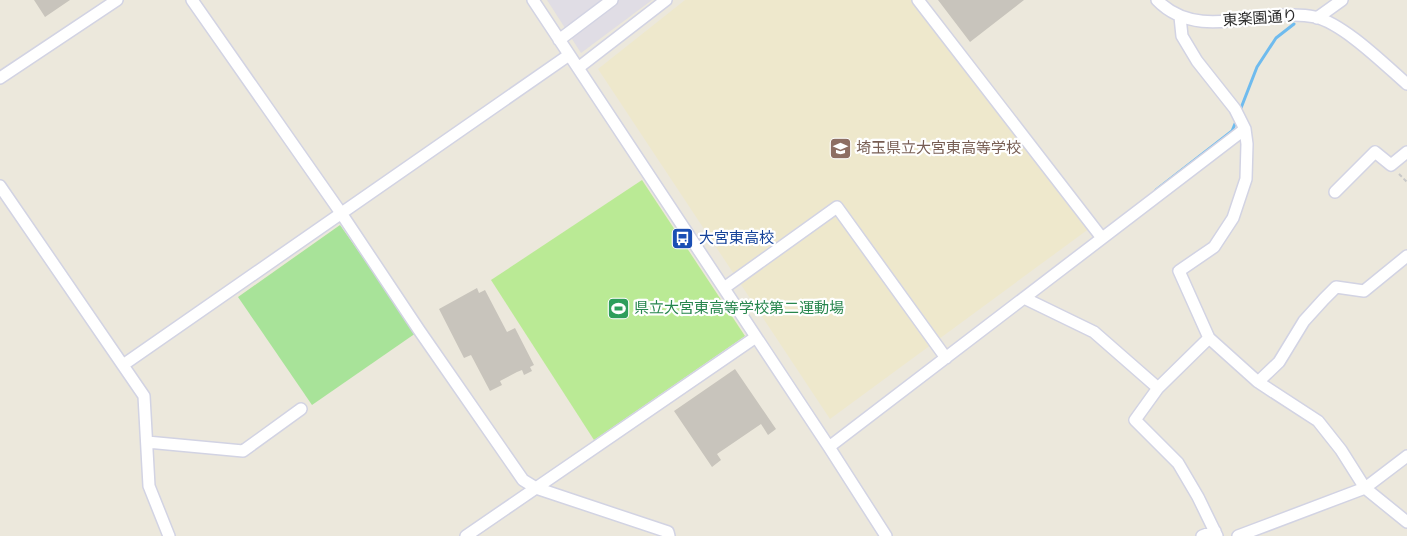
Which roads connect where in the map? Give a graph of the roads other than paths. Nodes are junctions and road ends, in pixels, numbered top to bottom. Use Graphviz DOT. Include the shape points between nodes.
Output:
graph roads {
  1 [pos="117,0"];
  2 [pos="192,0"];
  3 [pos="533,0"];
  4 [pos="612,0"];
  5 [pos="666,0"];
  6 [pos="918,0"];
  7 [pos="1157,0"];
  8 [pos="1342,0"];
  9 [pos="1180,17"];
  10 [pos="1317,18"];
  11 [pos="559,40"];
  12 [pos="569,55"];
  13 [pos="578,68"];
  14 [pos="0,78"];
  15 [pos="1407,84"];
  16 [pos="1245,129"];
  17 [pos="1407,152"];
  18 [pos="0,186"];
  19 [pos="1335,192"];
  20 [pos="341,213"];
  21 [pos="1102,238"];
  22 [pos="1407,256"];
  23 [pos="724,288"];
  24 [pos="1024,298"];
  25 [pos="756,336"];
  26 [pos="1209,338"];
  27 [pos="946,358"];
  28 [pos="123,365"];
  29 [pos="1258,382"];
  30 [pos="1158,388"];
  31 [pos="301,409"];
  32 [pos="147,442"];
  33 [pos="829,448"];
  34 [pos="1407,456"];
  35 [pos="536,488"];
  36 [pos="1366,488"];
  37 [pos="1407,522"];
  38 [pos="1216,534"];
  39 [pos="169,536"];
  40 [pos="466,536"];
  41 [pos="669,536"];
  42 [pos="886,536"];
  43 [pos="1202,536"];
  44 [pos="1238,536"];
  1 -- 14 [label="street"];
  2 -- 20 [label="street"];
  3 -- 11 [label="street"];
  4 -- 11 [label="street"];
  5 -- 13 [label="street"];
  6 -- 21 [label="street"];
  7 -- 9 [label="street, 東楽園通り"];
  8 -- 10 [label="street"];
  9 -- 10 [label="street, 東楽園通り" via="1217,21 1302,15"];
  9 -- 16 [label="street" via="1182,36 1197,61 1235,108"];
  10 -- 15 [label="street, 東楽園通り" via="1352,37"];
  11 -- 12 [label="street"];
  12 -- 13 [label="street"];
  12 -- 20 [label="street"];
  13 -- 23 [label="street"];
  16 -- 21 [label="street"];
  16 -- 26 [label="street" via="1246,179 1233,218 1214,247 1179,271"];
  17 -- 19 [label="street" via="1391,165 1375,152"];
  18 -- 28 [label="street"];
  20 -- 28 [label="street"];
  20 -- 35 [label="street" via="523,480"];
  21 -- 24 [label="street"];
  22 -- 29 [label="street" via="1364,291 1336,288 1324,298 1304,321 1279,362"];
  23 -- 25 [label="street"];
  23 -- 27 [label="street" via="837,207"];
  24 -- 27 [label="street"];
  24 -- 30 [label="street" via="1094,332"];
  25 -- 33 [label="street"];
  25 -- 35 [label="street"];
  26 -- 29 [label="street"];
  26 -- 30 [label="street"];
  27 -- 33 [label="street"];
  28 -- 32 [label="street" via="144,396"];
  29 -- 36 [label="street" via="1318,421"];
  30 -- 38 [label="street" via="1135,420 1178,463"];
  31 -- 32 [label="street" via="243,452"];
  32 -- 39 [label="street" via="149,486"];
  33 -- 42 [label="street"];
  34 -- 36 [label="street"];
  35 -- 40 [label="street"];
  35 -- 41 [label="street" via="668,532"];
  36 -- 37 [label="street"];
  36 -- 44 [label="street"];
  38 -- 43 [label="street"];
}
